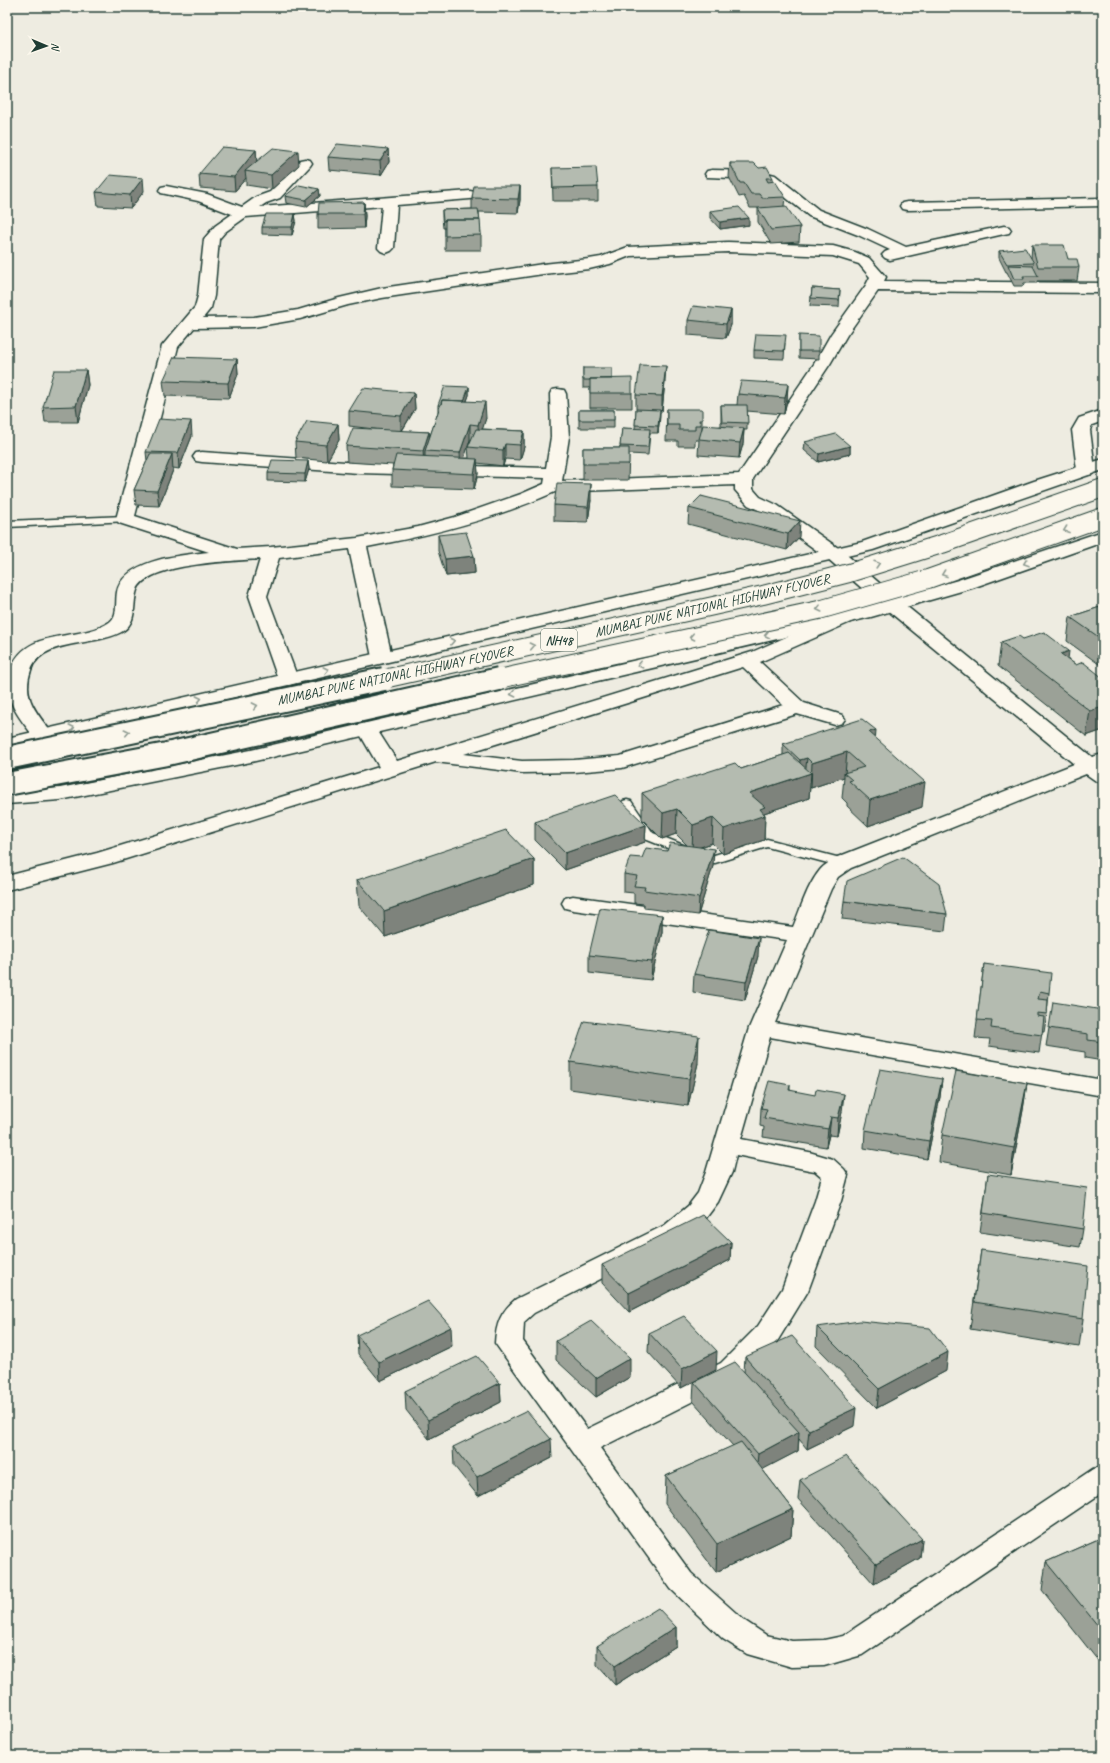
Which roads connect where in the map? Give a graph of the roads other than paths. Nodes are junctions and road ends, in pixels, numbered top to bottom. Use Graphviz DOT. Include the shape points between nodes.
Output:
graph roads {
  1 [pos="305,163"];
  2 [pos="712,174"];
  3 [pos="166,190"];
  4 [pos="470,195"];
  5 [pos="390,202"];
  6 [pos="1103,202"];
  7 [pos="907,206"];
  8 [pos="244,213"];
  9 [pos="1004,230"];
  10 [pos="386,248"];
  11 [pos="905,252"];
  12 [pos="864,261"];
  13 [pos="874,286"];
  14 [pos="1103,288"];
  15 [pos="190,322"];
  16 [pos="558,394"];
  17 [pos="1103,415"];
  18 [pos="202,457"];
  19 [pos="1095,467"];
  20 [pos="744,479"];
  21 [pos="553,480"];
  22 [pos="1103,488"];
  23 [pos="1103,516"];
  24 [pos="125,519"];
  25 [pos="7,524"];
  26 [pos="1103,536"];
  27 [pos="356,543"];
  28 [pos="271,553"];
  29 [pos="236,554"];
  30 [pos="834,554"];
  31 [pos="893,605"];
  32 [pos="847,617"];
  33 [pos="382,657"];
  34 [pos="746,660"];
  35 [pos="288,679"];
  36 [pos="796,707"];
  37 [pos="835,719"];
  38 [pos="367,729"];
  39 [pos="43,735"];
  40 [pos="7,744"];
  41 [pos="433,756"];
  42 [pos="7,758"];
  43 [pos="1098,767"];
  44 [pos="391,769"];
  45 [pos="7,784"];
  46 [pos="7,798"];
  47 [pos="627,804"];
  48 [pos="843,863"];
  49 [pos="7,883"];
  50 [pos="573,903"];
  51 [pos="801,935"];
  52 [pos="761,1028"];
  53 [pos="1103,1088"];
  54 [pos="727,1145"];
  55 [pos="582,1444"];
  56 [pos="1103,1478"];
  1 -- 8 [label="main road" via="275,195 260,200"];
  2 -- 11 [label="main road" via="758,175 770,178 814,213"];
  3 -- 8 [label="main road" via="202,197"];
  4 -- 5 [label="main road"];
  5 -- 8 [label="main road"];
  5 -- 10 [label="main road"];
  6 -- 7 [label="main road"];
  8 -- 15 [label="main road" via="220,229 212,239 206,296 202,308"];
  9 -- 11 [label="main road"];
  11 -- 12 [label="main road"];
  12 -- 13 [label="main road" via="878,277"];
  12 -- 15 [label="main road" via="826,250 728,247 628,252 589,264 382,293 300,314 254,322"];
  13 -- 14 [label="main road"];
  13 -- 20 [label="main road" via="838,334 822,364"];
  15 -- 24 [label="main road" via="170,346"];
  16 -- 21 [label="main road" via="560,437"];
  17 -- 19 [label="main road" via="1085,422 1082,430"];
  18 -- 21 [label="main road"];
  19 -- 30 [label="main road" via="866,546"];
  20 -- 21 [label="main road"];
  20 -- 30 [label="main road" via="744,490 754,501 771,509"];
  21 -- 27 [label="main road" via="527,498 461,521 419,532"];
  42 -- 22 [label="main road, MUMBAI PUNE NATIONAL HIGHWAY FLYOVER / NH48, one-way, bridge" via="291,699 763,595 849,573 942,544"];
  23 -- 45 [label="main road, MUMBAI PUNE NATIONAL HIGHWAY FLYOVER / NH48, one-way, bridge" via="928,580 818,610 434,692 167,754"];
  24 -- 25 [label="lane"];
  24 -- 29 [label="main road"];
  26 -- 31 [label="main road, one-way" via="964,584"];
  27 -- 28 [label="main road"];
  27 -- 33 [label="main road"];
  28 -- 29 [label="main road"];
  28 -- 35 [label="main road" via="258,596"];
  29 -- 39 [label="main road" via="160,565 140,573 127,588 124,618 117,626 98,634 42,646 30,654 18,680 20,704"];
  30 -- 31 [label="main road"];
  33 -- 30 [label="main road, one-way"];
  31 -- 32 [label="main road"];
  31 -- 43 [label="main road"];
  32 -- 34 [label="main road"];
  32 -- 38 [label="main road, one-way"];
  35 -- 33 [label="main road, one-way"];
  34 -- 36 [label="main road"];
  34 -- 41 [label="main road"];
  39 -- 35 [label="main road, one-way"];
  36 -- 37 [label="main road"];
  36 -- 41 [label="main road" via="622,762 522,767"];
  38 -- 44 [label="main road"];
  38 -- 46 [label="main road" via="251,756 60,794"];
  39 -- 40 [label="main road"];
  41 -- 44 [label="main road"];
  43 -- 48 [label="main road"];
  44 -- 49 [label="main road" via="106,858"];
  47 -- 48 [label="lane" via="648,836 710,860 767,843"];
  48 -- 51 [label="main road" via="829,873"];
  50 -- 51 [label="main road"];
  51 -- 52 [label="main road"];
  52 -- 53 [label="main road"];
  52 -- 54 [label="main road"];
  54 -- 55 [label="main road" via="711,1190 697,1212 674,1231 525,1306 514,1314 509,1328 509,1343"];
  54 -- 55 [label="main road" via="809,1160 824,1165 835,1175 795,1291 768,1333 731,1370"];
  55 -- 56 [label="main road" via="681,1580 734,1630 758,1645 792,1654 824,1652 851,1646"];
}
